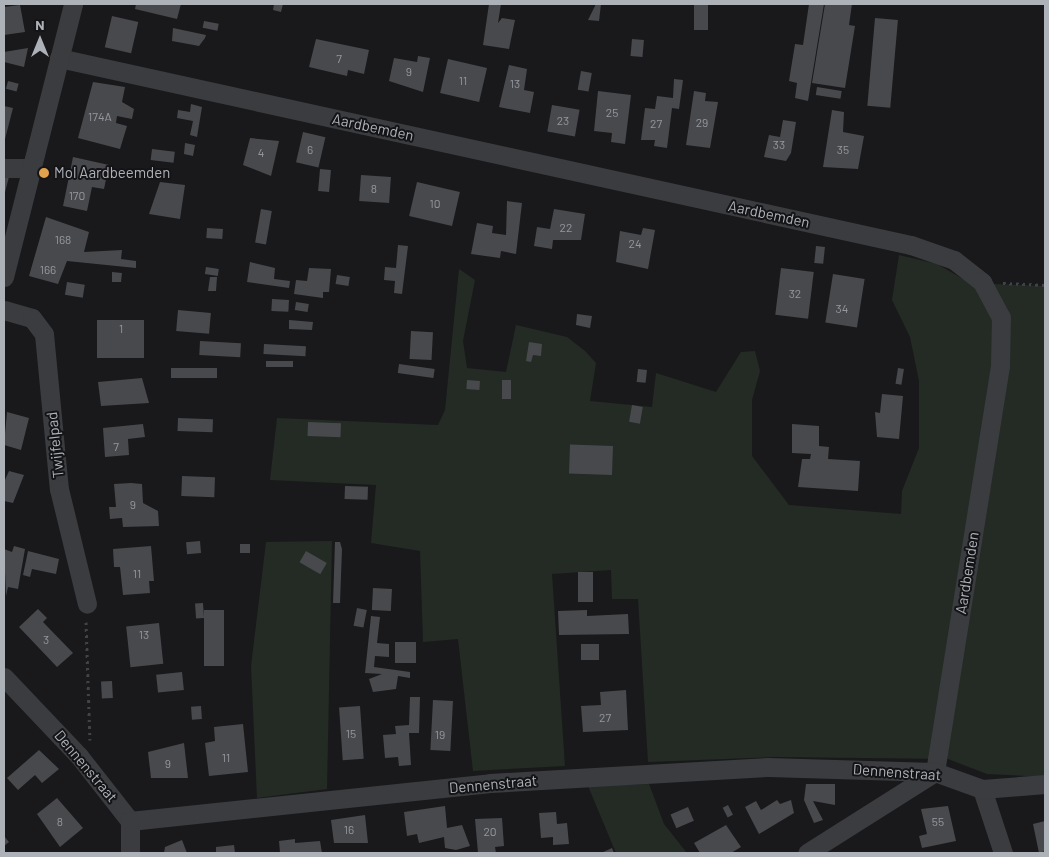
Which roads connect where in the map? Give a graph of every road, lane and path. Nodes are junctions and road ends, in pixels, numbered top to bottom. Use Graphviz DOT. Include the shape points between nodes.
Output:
graph roads {
  1 [pos="73,4"];
  2 [pos="59,58"];
  3 [pos="4,168"];
  4 [pos="32,168"];
  5 [pos="4,277"];
  6 [pos="982,282"];
  7 [pos="1045,285"];
  8 [pos="4,310"];
  9 [pos="87,604"];
  10 [pos="4,677"];
  11 [pos="79,756"];
  12 [pos="935,772"];
  13 [pos="1045,784"];
  14 [pos="982,789"];
  15 [pos="130,820"];
  16 [pos="130,853"];
  17 [pos="807,853"];
  18 [pos="1004,853"];
  1 -- 2 [label="street"];
  2 -- 4 [label="street"];
  2 -- 6 [label="street, Aardbemden" via="911,245 954,260"];
  3 -- 4 [label="street"];
  4 -- 5 [label="street"];
  6 -- 7 [label="path"];
  6 -- 12 [label="street, Aardbemden" via="1001,317 1000,366"];
  8 -- 9 [label="street, Twijfelpad" via="32,318 44,334 59,489"];
  9 -- 11 [label="path" via="91,726 90,743"];
  10 -- 11 [label="street, Dennenstraat"];
  11 -- 15 [label="street, Dennenstraat"];
  12 -- 14 [label="street, Dennenstraat"];
  12 -- 15 [label="street, Dennenstraat" via="768,767 606,776"];
  12 -- 17 [label="street"];
  13 -- 14 [label="street, Dennenstraat"];
  14 -- 18 [label="street"];
  15 -- 16 [label="street"];
}
